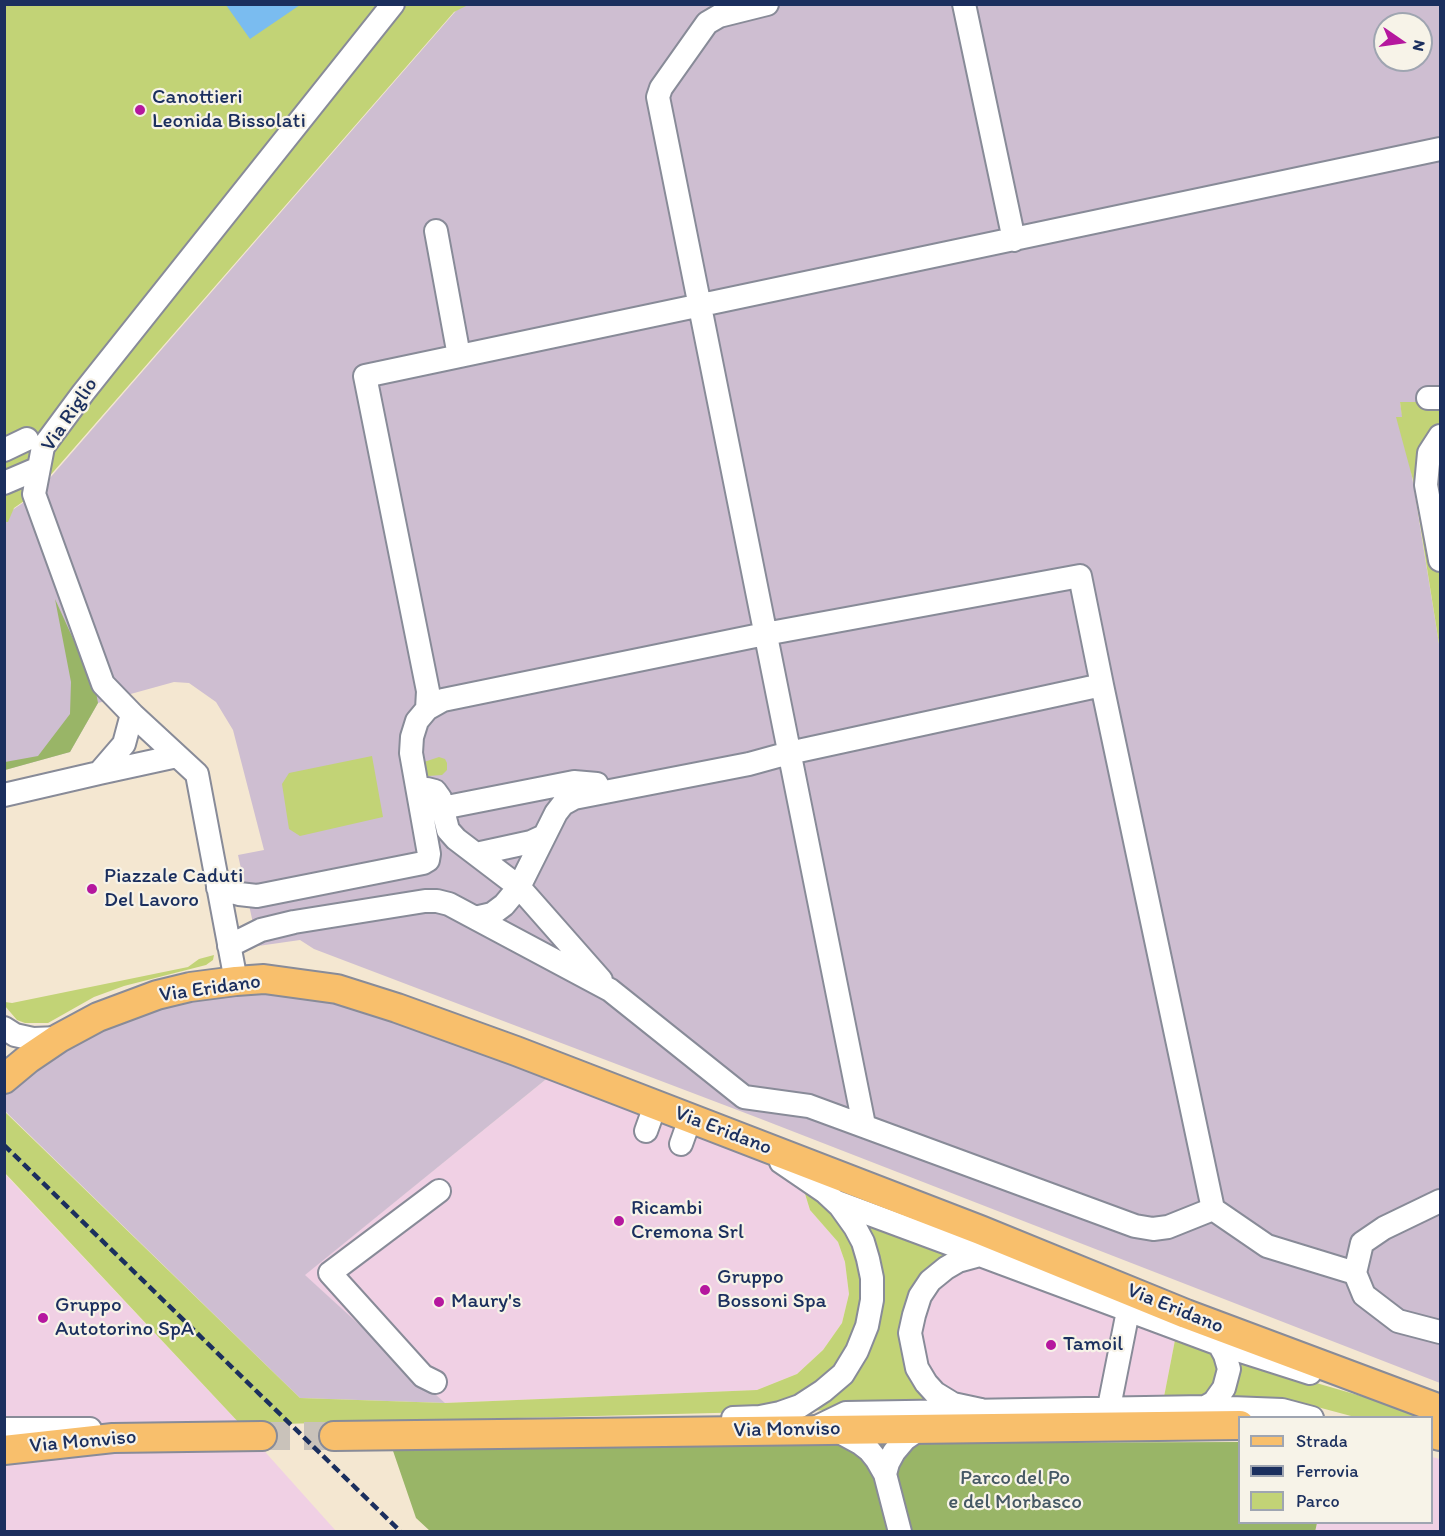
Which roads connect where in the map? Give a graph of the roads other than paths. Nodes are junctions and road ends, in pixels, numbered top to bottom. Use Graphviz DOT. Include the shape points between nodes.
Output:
graph roads {
  1 [pos="393,4"];
  2 [pos="767,4"];
  3 [pos="964,4"];
  4 [pos="1440,149"];
  5 [pos="436,231"];
  6 [pos="1014,240"];
  7 [pos="701,306"];
  8 [pos="459,357"];
  9 [pos="1440,436"];
  10 [pos="27,439"];
  11 [pos="4,450"];
  12 [pos="39,468"];
  13 [pos="4,483"];
  14 [pos="1440,560"];
  15 [pos="765,634"];
  16 [pos="1102,685"];
  17 [pos="427,709"];
  18 [pos="132,714"];
  19 [pos="789,753"];
  20 [pos="177,756"];
  21 [pos="99,773"];
  22 [pos="634,787"];
  23 [pos="418,790"];
  24 [pos="4,795"];
  25 [pos="442,808"];
  26 [pos="544,836"];
  27 [pos="476,854"];
  28 [pos="519,887"];
  29 [pos="218,888"];
  30 [pos="475,918"];
  31 [pos="229,946"];
  32 [pos="236,981"];
  33 [pos="610,990"];
  34 [pos="4,1028"];
  35 [pos="59,1038"];
  36 [pos="555,1066"];
  37 [pos="4,1079"];
  38 [pos="591,1094"];
  39 [pos="864,1125"];
  40 [pos="732,1135"];
  41 [pos="439,1191"];
  42 [pos="1440,1201"];
  43 [pos="836,1202"];
  44 [pos="1213,1209"];
  45 [pos="980,1255"];
  46 [pos="1356,1273"];
  47 [pos="1128,1311"];
  48 [pos="1440,1332"];
  49 [pos="1219,1344"];
  50 [pos="435,1382"];
  51 [pos="1367,1382"];
  52 [pos="1109,1407"];
  53 [pos="1205,1407"];
  54 [pos="1440,1408"];
  55 [pos="981,1410"];
  56 [pos="1304,1416"];
  57 [pos="1238,1425"];
  58 [pos="921,1428"];
  59 [pos="4,1429"];
  60 [pos="824,1429"];
  61 [pos="580,1432"];
  62 [pos="161,1436"];
  63 [pos="262,1436"];
  64 [pos="334,1436"];
  65 [pos="113,1438"];
  66 [pos="4,1450"];
  67 [pos="4,1463"];
  68 [pos="885,1474"];
  69 [pos="900,1532"];
  1 -- 12 [label="street, Via Riglio" via="82,393 43,447"];
  2 -- 7 [label="street" via="707,23 659,92"];
  3 -- 6 [label="street"];
  4 -- 6 [label="street"];
  5 -- 8 [label="street"];
  6 -- 7 [label="street"];
  7 -- 8 [label="street"];
  7 -- 15 [label="street"];
  8 -- 17 [label="street" via="365,376 428,691"];
  9 -- 14 [label="street" via="1429,453 1426,485"];
  10 -- 11 [label="street"];
  12 -- 13 [label="street"];
  12 -- 18 [label="street, Via Riglio" via="34,494 103,684"];
  15 -- 16 [label="street" via="1080,576"];
  15 -- 17 [label="street" via="443,700"];
  15 -- 19 [label="street"];
  16 -- 19 [label="street"];
  16 -- 44 [label="street"];
  17 -- 23 [label="street" via="417,721 412,737"];
  18 -- 20 [label="street, Via Riglio"];
  18 -- 21 [label="street" via="124,744"];
  19 -- 22 [label="street"];
  19 -- 39 [label="street"];
  20 -- 21 [label="street"];
  20 -- 29 [label="street, Via Riglio" via="197,774"];
  21 -- 24 [label="street"];
  22 -- 25 [label="street" via="574,782"];
  22 -- 26 [label="street" via="574,798 563,804"];
  23 -- 25 [label="street" via="435,792"];
  23 -- 29 [label="street" via="429,854 423,863 257,896"];
  25 -- 27 [label="street" via="448,830"];
  26 -- 27 [label="street"];
  26 -- 28 [label="street"];
  27 -- 28 [label="street"];
  28 -- 30 [label="street" via="492,914"];
  28 -- 33 [label="street"];
  29 -- 31 [label="street, Via Riglio"];
  30 -- 31 [label="street" via="449,904 425,901 261,930"];
  30 -- 33 [label="street"];
  31 -- 32 [label="street, Via Riglio"];
  32 -- 35 [label="main road, Via Eridano" via="157,995 98,1017"];
  32 -- 36 [label="main road, Via Eridano" via="264,979 337,989"];
  33 -- 39 [label="street" via="744,1097 809,1106"];
  34 -- 35 [label="street" via="33,1039"];
  35 -- 37 [label="main road, Via Eridano"];
  36 -- 38 [label="street" via="561,1076"];
  36 -- 40 [label="main road, Via Eridano"];
  39 -- 44 [label="street" via="1135,1226 1168,1227"];
  40 -- 43 [label="street" via="807,1179"];
  40 -- 51 [label="main road, Via Eridano"];
  41 -- 50 [label="street" via="330,1273 423,1376"];
  42 -- 46 [label="street" via="1362,1243"];
  43 -- 45 [label="street"];
  43 -- 61 [label="street" via="863,1242 872,1278 867,1326 843,1374 800,1406 780,1413 760,1417 647,1419"];
  44 -- 46 [label="street" via="1267,1246"];
  45 -- 47 [label="street"];
  45 -- 55 [label="street" via="958,1261 930,1281 920,1296 910,1333 917,1368 935,1393 953,1404"];
  46 -- 48 [label="street" via="1364,1295 1398,1321"];
  47 -- 49 [label="street"];
  47 -- 52 [label="street"];
  49 -- 51 [label="street" via="1322,1377"];
  49 -- 53 [label="street" via="1229,1369 1228,1378 1220,1395"];
  51 -- 54 [label="main road, Via Eridano"];
  52 -- 53 [label="street"];
  52 -- 55 [label="street"];
  53 -- 56 [label="street" via="1282,1410"];
  55 -- 60 [label="street" via="846,1413"];
  57 -- 58 [label="main road, Via Monviso"];
  58 -- 60 [label="main road, Via Monviso"];
  58 -- 68 [label="street" via="894,1452"];
  59 -- 62 [label="street, Via Monviso" via="117,1429"];
  60 -- 61 [label="main road, Via Monviso"];
  60 -- 68 [label="street" via="869,1450"];
  61 -- 64 [label="main road, Via Monviso"];
  62 -- 63 [label="main road, Via Monviso"];
  62 -- 65 [label="main road, Via Monviso"];
  65 -- 66 [label="main road, Via Monviso"];
  65 -- 67 [label="street" via="60,1455"];
  68 -- 69 [label="street"];
}
